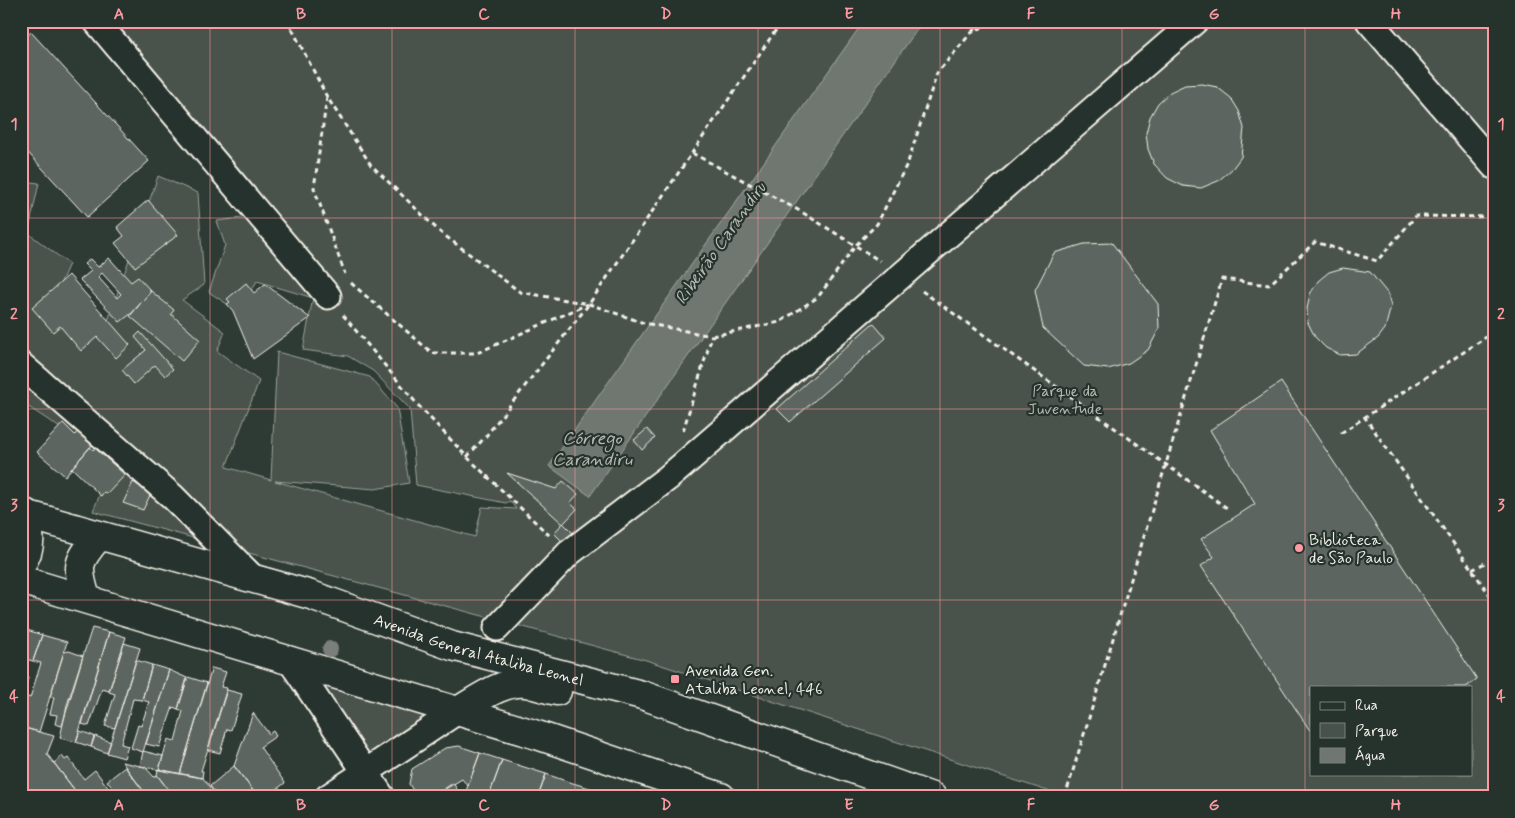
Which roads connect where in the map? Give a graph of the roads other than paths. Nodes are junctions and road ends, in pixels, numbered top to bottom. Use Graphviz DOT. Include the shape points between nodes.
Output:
graph roads {
  1 [pos="96,21"];
  2 [pos="1196,21"];
  3 [pos="1369,21"];
  4 [pos="1494,166"];
  5 [pos="328,296"];
  6 [pos="21,365"];
  7 [pos="23,513"];
  8 [pos="99,536"];
  9 [pos="21,564"];
  10 [pos="253,578"];
  11 [pos="21,580"];
  12 [pos="86,598"];
  13 [pos="497,628"];
  14 [pos="290,660"];
  15 [pos="642,695"];
  16 [pos="456,712"];
  17 [pos="366,772"];
  18 [pos="328,797"];
  19 [pos="382,797"];
  20 [pos="721,797"];
  21 [pos="932,797"];
  1 -- 5 [label="street"];
  2 -- 13 [label="street" via="669,477 570,553"];
  3 -- 4 [label="street"];
  6 -- 10 [label="street" via="173,497"];
  7 -- 8 [label="main road, Avenida General Ataliba Leonel"];
  7 -- 9 [label="main road" via="31,534 30,547"];
  8 -- 10 [label="main road, Avenida General Ataliba Leonel"];
  8 -- 12 [label="main road" via="80,563 78,574"];
  10 -- 15 [label="main road, Avenida General Ataliba Leonel" via="311,595 452,646"];
  11 -- 12 [label="main road"];
  12 -- 14 [label="main road"];
  14 -- 16 [label="main road"];
  14 -- 17 [label="street"];
  15 -- 16 [label="main road" via="585,698 524,683 513,684 491,692"];
  15 -- 21 [label="main road, Avenida General Ataliba Leonel"];
  16 -- 17 [label="street"];
  16 -- 20 [label="main road" via="537,735"];
  17 -- 18 [label="street"];
  17 -- 19 [label="street"];
}
